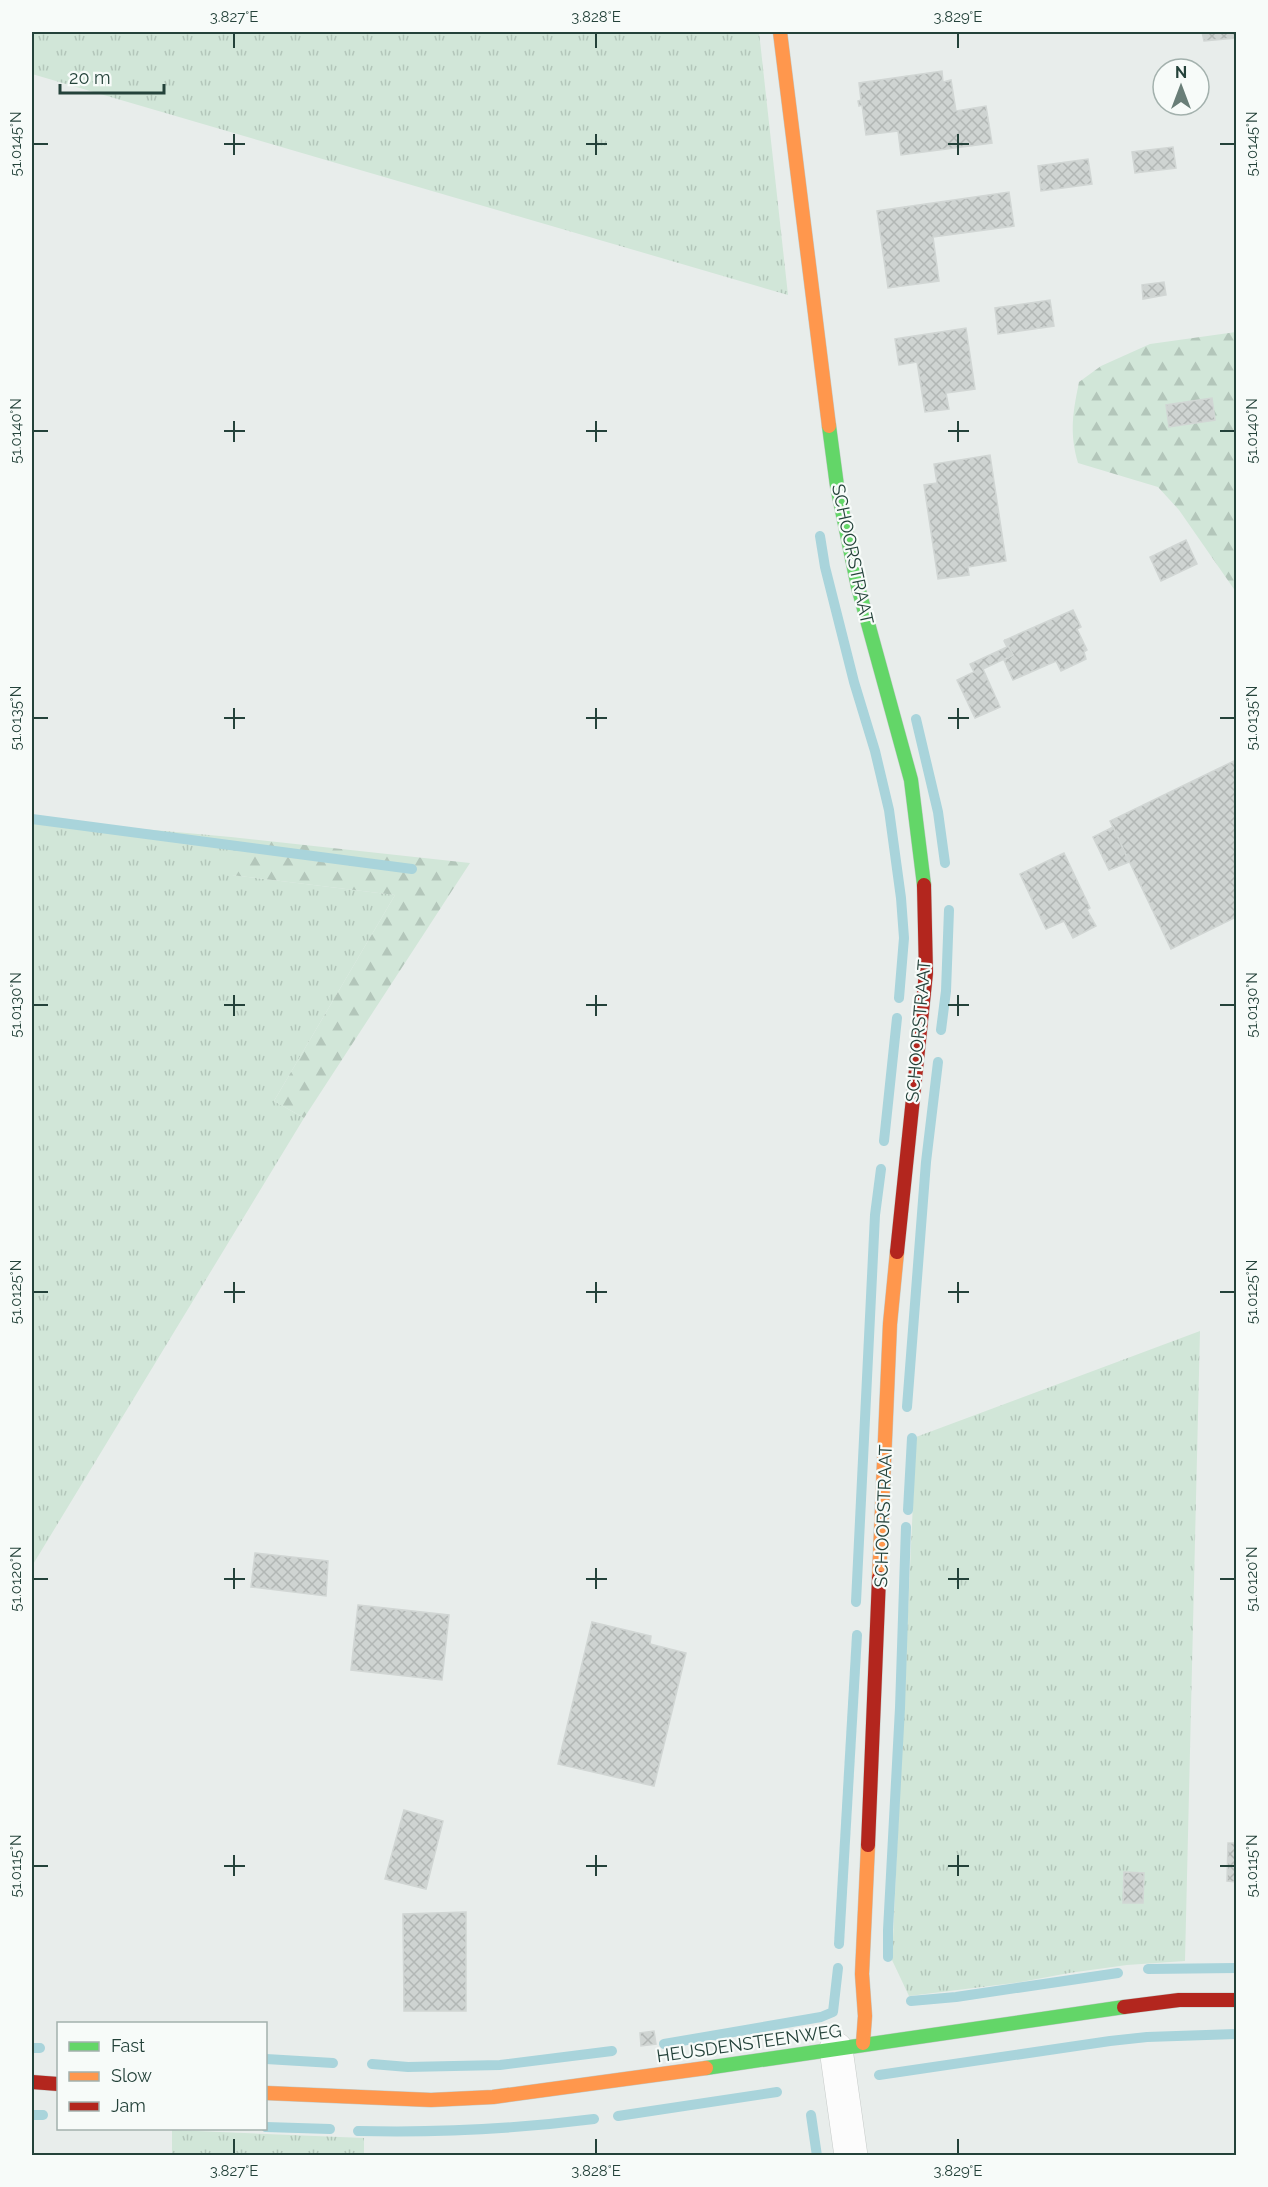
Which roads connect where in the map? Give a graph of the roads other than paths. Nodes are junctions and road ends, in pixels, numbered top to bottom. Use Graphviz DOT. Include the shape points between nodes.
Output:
graph roads {
  1 [pos="780,32"];
  2 [pos="1236,2000"];
  3 [pos="850,2046"];
  4 [pos="32,2082"];
  5 [pos="57,2084"];
  6 [pos="267,2093"];
  7 [pos="851,2156"];
  1 -- 3 [label="street, SCHOORSTRAAT" via="837,486 858,587 911,780 925,892 926,974 890,1324 862,1974 865,2016"];
  2 -- 3 [label="street, HEUSDENSTEENWEG" via="1179,2000 1086,2011"];
  3 -- 6 [label="street, HEUSDENSTEENWEG" via="493,2097 431,2100"];
  3 -- 7 [label="street, SCHOORSTRAAT"];
  4 -- 5 [label="street"];
}
